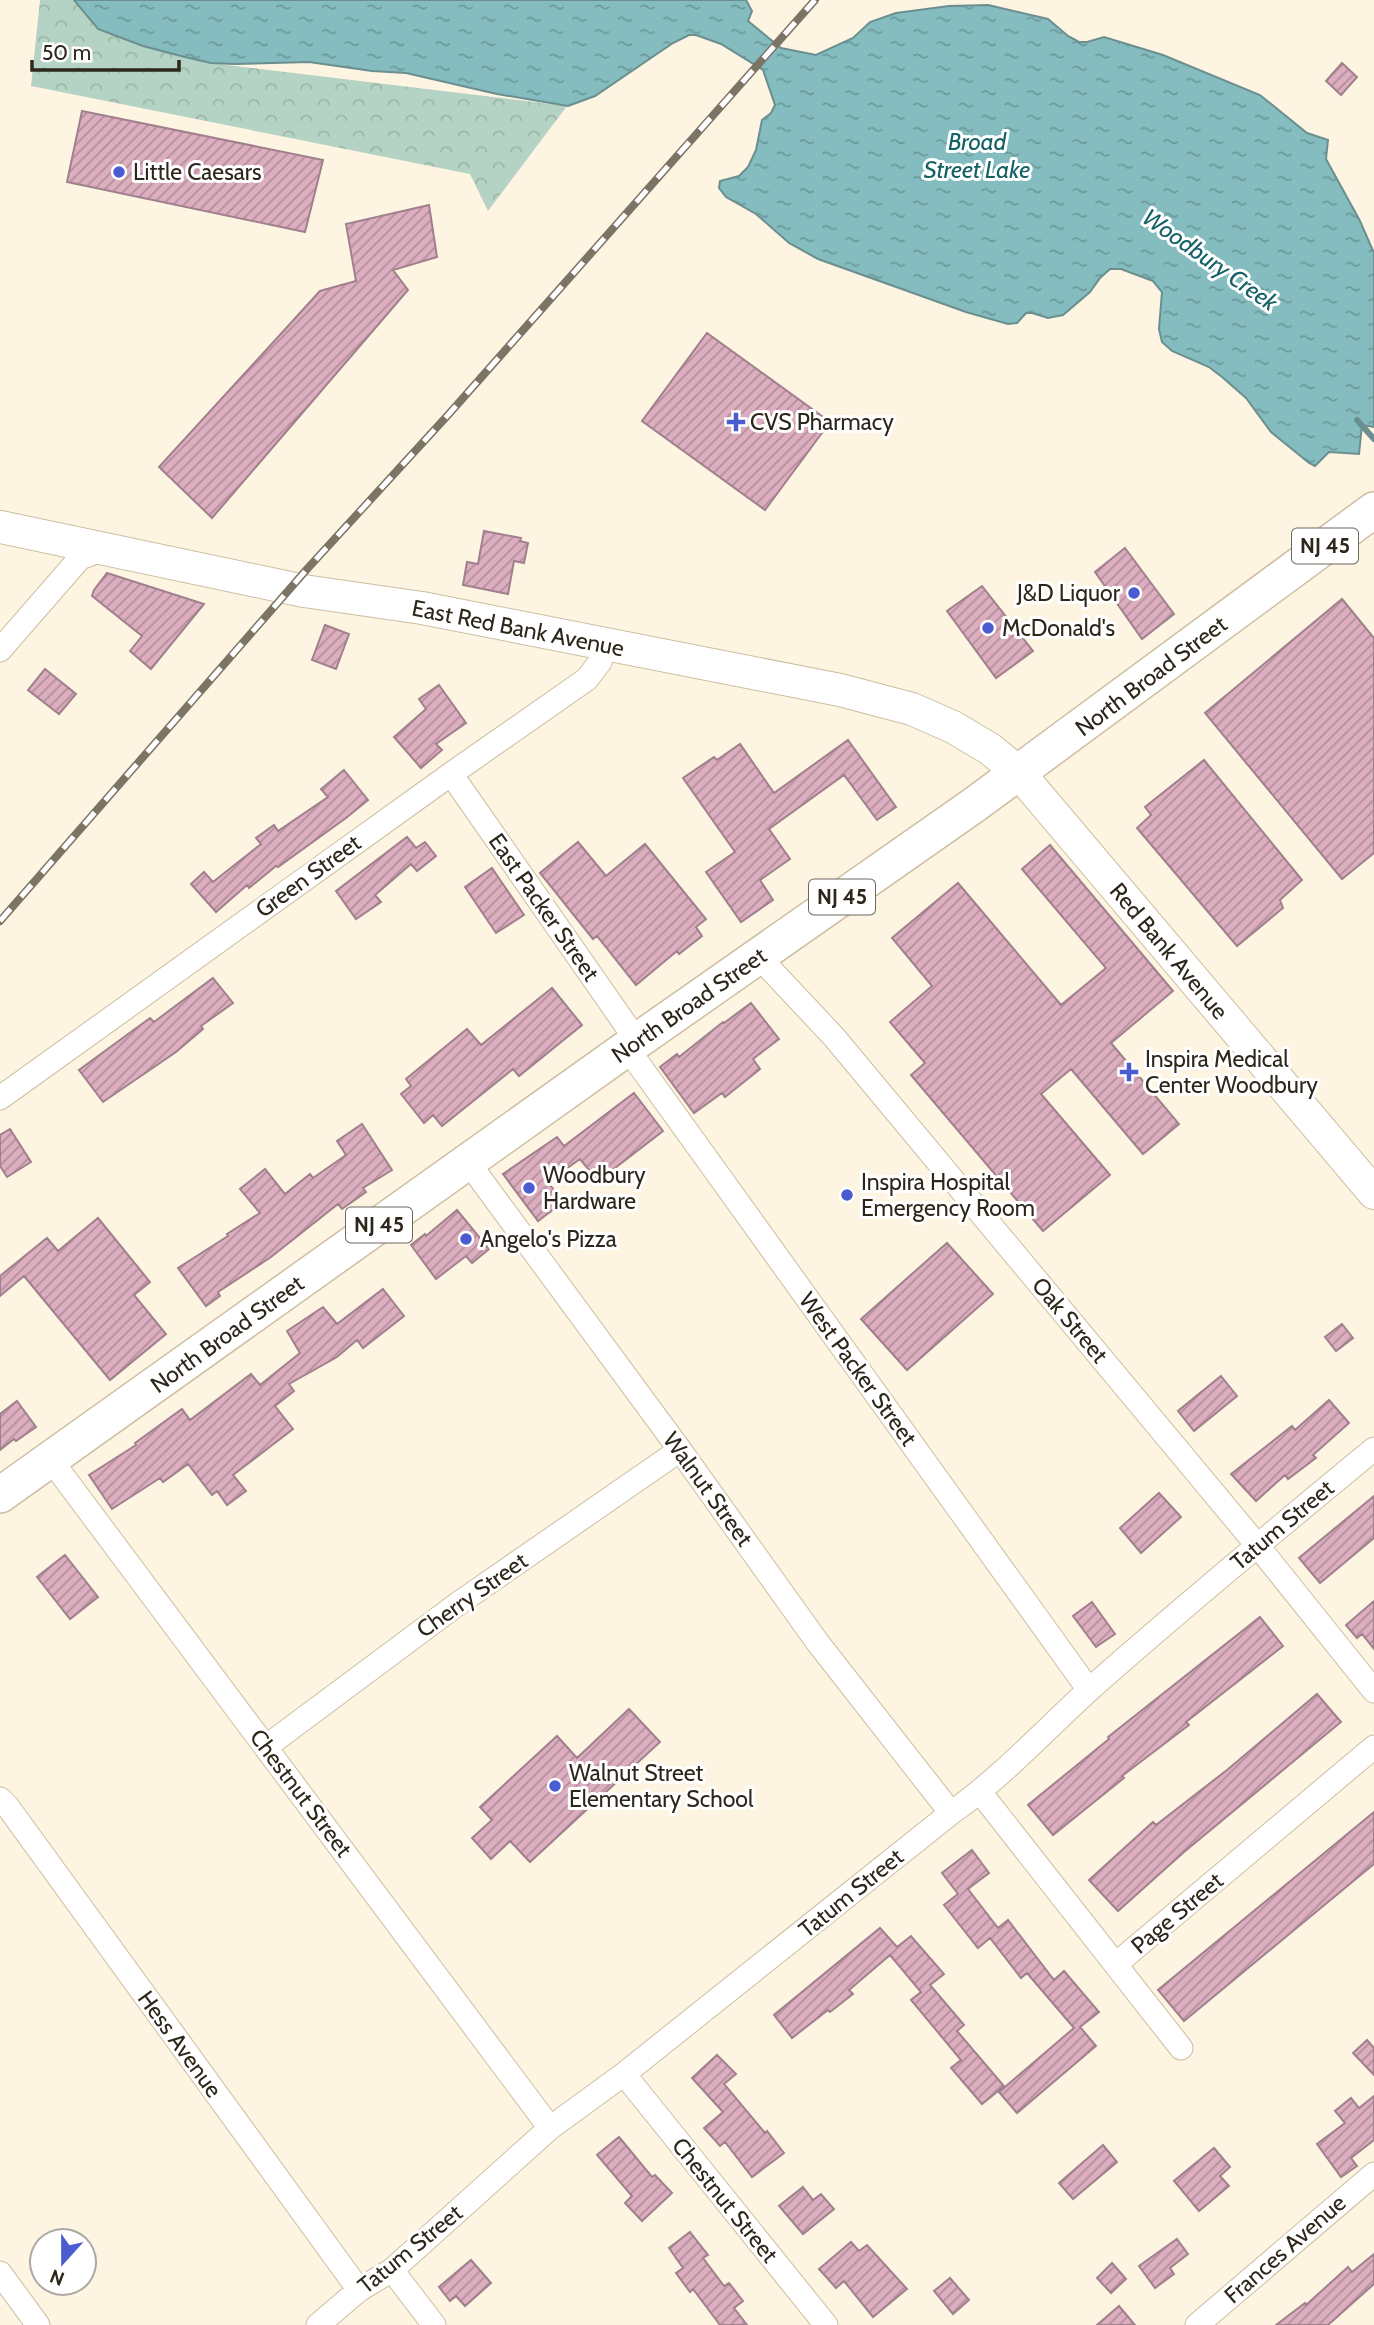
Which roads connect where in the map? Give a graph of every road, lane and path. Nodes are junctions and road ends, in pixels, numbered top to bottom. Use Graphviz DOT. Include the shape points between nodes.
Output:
graph roads {
  1 [pos="1373,511"];
  2 [pos="0,527"];
  3 [pos="108,548"];
  4 [pos="605,645"];
  5 [pos="0,650"];
  6 [pos="1019,773"];
  7 [pos="451,774"];
  8 [pos="758,956"];
  9 [pos="632,1045"];
  10 [pos="0,1098"];
  11 [pos="468,1162"];
  12 [pos="1374,1193"];
  13 [pos="1374,1449"];
  14 [pos="680,1450"];
  15 [pos="51,1460"];
  16 [pos="0,1495"];
  17 [pos="1257,1545"];
  18 [pos="1089,1690"];
  19 [pos="1374,1691"];
  20 [pos="267,1746"];
  21 [pos="1374,1747"];
  22 [pos="980,1792"];
  23 [pos="0,1799"];
  24 [pos="951,1813"];
  25 [pos="1116,1965"];
  26 [pos="1181,2048"];
  27 [pos="624,2074"];
  28 [pos="550,2128"];
  29 [pos="1374,2174"];
  30 [pos="392,2270"];
  31 [pos="0,2273"];
  32 [pos="359,2290"];
  33 [pos="38,2325"];
  34 [pos="318,2325"];
  35 [pos="435,2325"];
  36 [pos="826,2325"];
  37 [pos="1196,2325"];
  1 -- 6 [label="main road, North Broad Street / NJ 45"];
  2 -- 3 [label="street, East Red Bank Avenue"];
  3 -- 4 [label="street, East Red Bank Avenue" via="304,591 422,608"];
  3 -- 5 [label="street" via="80,558"];
  4 -- 6 [label="street, East Red Bank Avenue" via="840,690 912,709 982,744"];
  4 -- 7 [label="street, Green Street" via="600,662 587,679"];
  6 -- 8 [label="main road, North Broad Street / NJ 45"];
  6 -- 12 [label="street, Red Bank Avenue"];
  7 -- 9 [label="street, East Packer Street"];
  7 -- 10 [label="street, Green Street"];
  8 -- 9 [label="main road, North Broad Street / NJ 45"];
  8 -- 17 [label="street, Oak Street" via="834,1037"];
  9 -- 11 [label="main road, North Broad Street / NJ 45"];
  9 -- 18 [label="street, West Packer Street"];
  11 -- 14 [label="street, Walnut Street"];
  11 -- 15 [label="main road, North Broad Street / NJ 45"];
  13 -- 17 [label="street, Tatum Street"];
  14 -- 20 [label="street, Cherry Street" via="459,1603"];
  14 -- 24 [label="street, Walnut Street" via="818,1643"];
  15 -- 16 [label="main road, North Broad Street / NJ 45"];
  15 -- 20 [label="street, Chestnut Street"];
  17 -- 18 [label="street, Tatum Street"];
  17 -- 19 [label="street, Oak Street"];
  18 -- 22 [label="street, Tatum Street"];
  20 -- 28 [label="street, Chestnut Street"];
  21 -- 25 [label="street, Page Street"];
  22 -- 24 [label="street, Tatum Street"];
  22 -- 25 [label="street, Page Street"];
  23 -- 32 [label="street, Hess Avenue"];
  24 -- 27 [label="street, Tatum Street"];
  25 -- 26 [label="street"];
  27 -- 28 [label="street, Tatum Street"];
  27 -- 36 [label="street, Chestnut Street"];
  28 -- 30 [label="street, Tatum Street"];
  29 -- 37 [label="street, Frances Avenue"];
  30 -- 32 [label="street, Tatum Street"];
  30 -- 35 [label="street"];
  31 -- 33 [label="street"];
  32 -- 34 [label="street, Tatum Street"];
}
